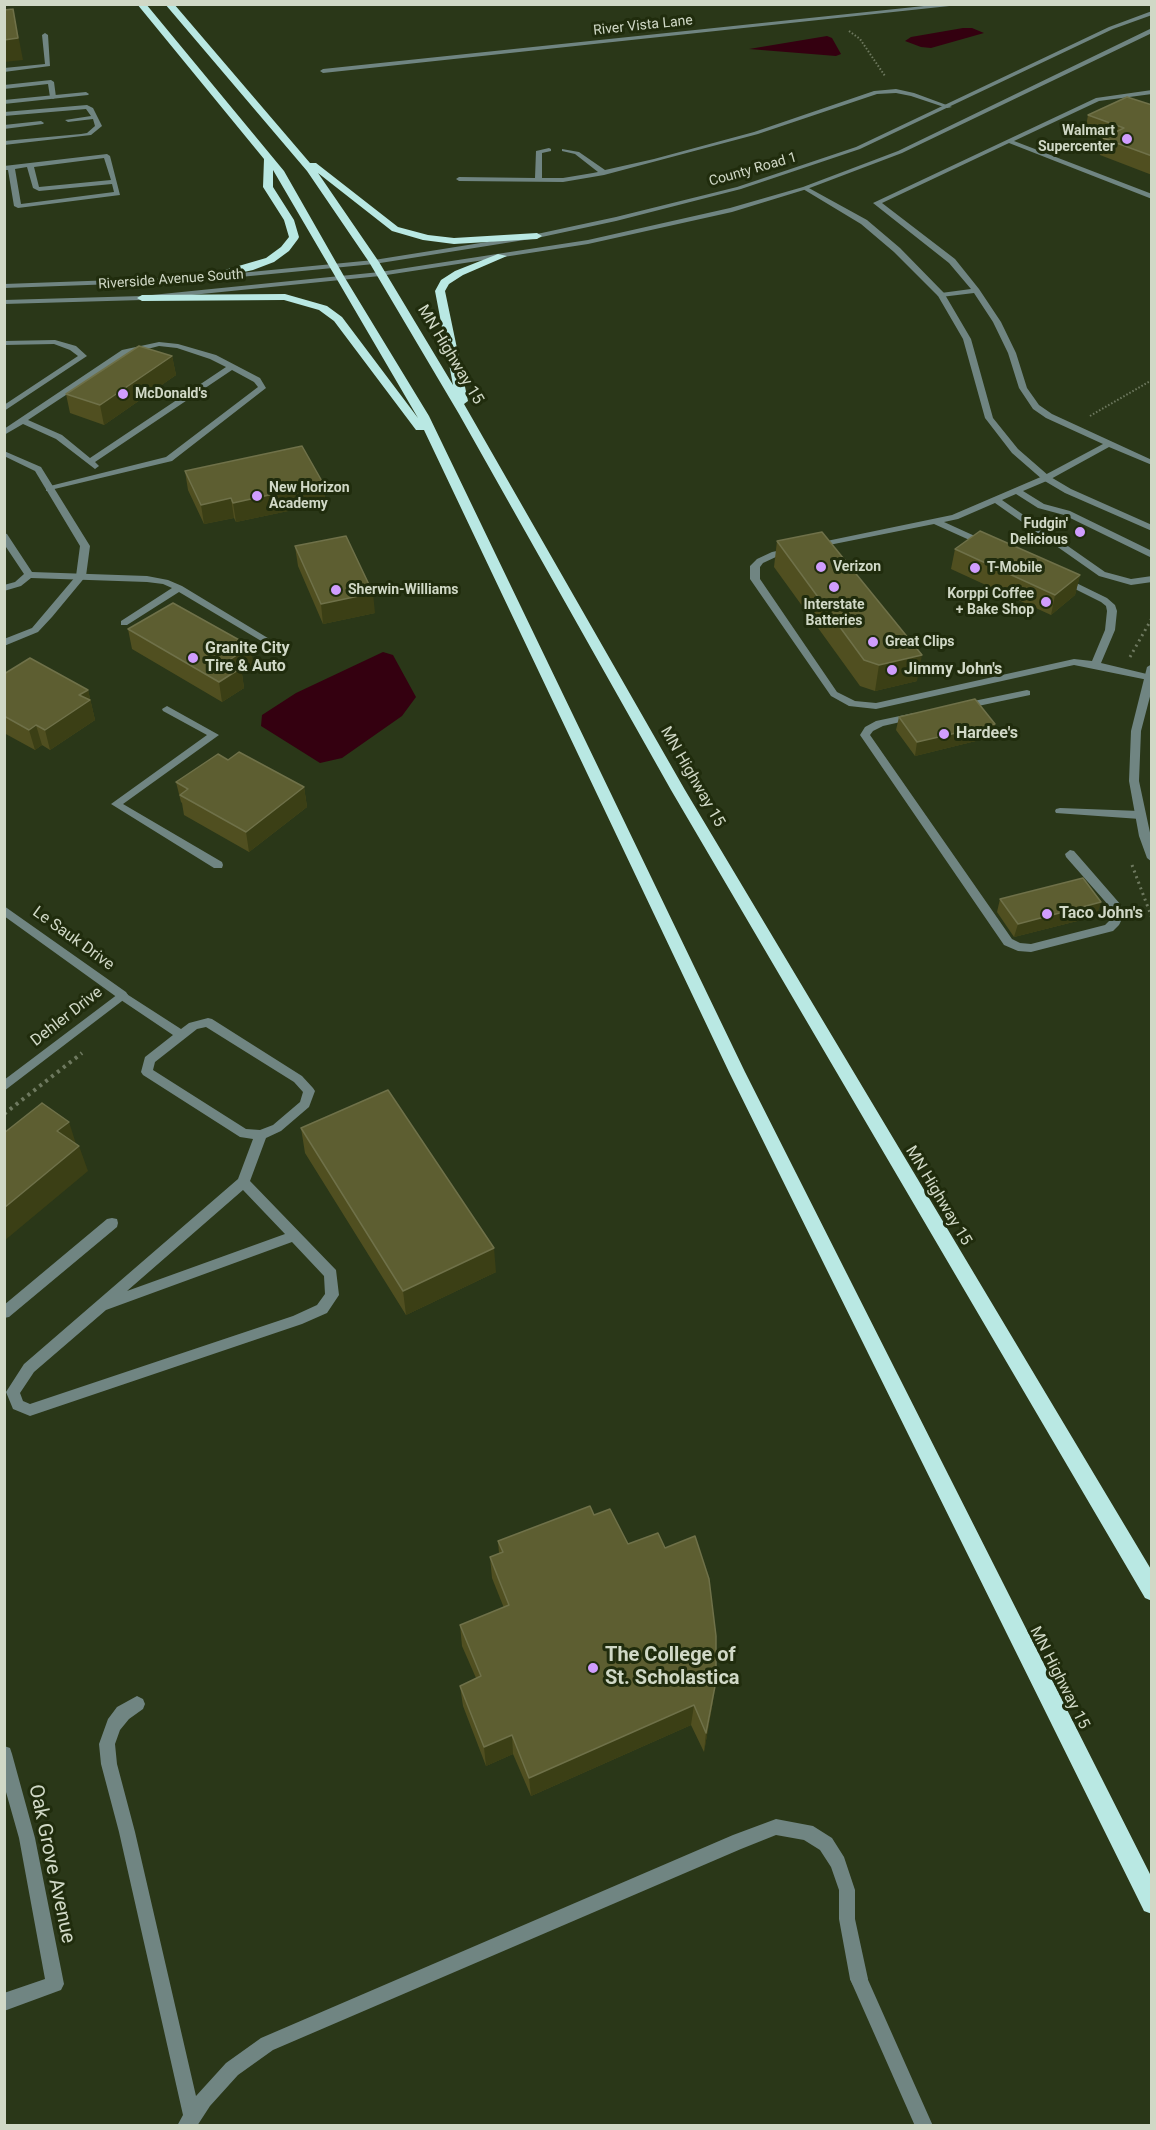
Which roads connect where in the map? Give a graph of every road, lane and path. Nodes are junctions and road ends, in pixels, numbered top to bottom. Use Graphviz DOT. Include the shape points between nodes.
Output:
graph roads {
  1 [pos="141,4"];
  2 [pos="169,4"];
  3 [pos="965,4"];
  4 [pos="1152,13"];
  5 [pos="831,18"];
  6 [pos="1152,30"];
  7 [pos="45,35"];
  8 [pos="48,65"];
  9 [pos="4,70"];
  10 [pos="323,71"];
  11 [pos="51,82"];
  12 [pos="4,87"];
  13 [pos="890,91"];
  14 [pos="1152,92"];
  15 [pos="86,94"];
  16 [pos="53,97"];
  17 [pos="4,102"];
  18 [pos="949,107"];
  19 [pos="4,114"];
  20 [pos="95,117"];
  21 [pos="68,120"];
  22 [pos="41,123"];
  23 [pos="4,127"];
  24 [pos="1009,141"];
  25 [pos="4,143"];
  26 [pos="549,150"];
  27 [pos="564,150"];
  28 [pos="297,154"];
  29 [pos="269,159"];
  30 [pos="30,165"];
  31 [pos="8,168"];
  32 [pos="604,173"];
  33 [pos="459,179"];
  34 [pos="538,180"];
  35 [pos="114,182"];
  36 [pos="805,188"];
  37 [pos="1152,196"];
  38 [pos="537,236"];
  39 [pos="502,256"];
  40 [pos="377,268"];
  41 [pos="338,272"];
  42 [pos="199,279"];
  43 [pos="4,286"];
  44 [pos="976,291"];
  45 [pos="941,295"];
  46 [pos="142,298"];
  47 [pos="4,302"];
  48 [pos="4,343"];
  49 [pos="232,366"];
  50 [pos="4,409"];
  51 [pos="465,414"];
  52 [pos="23,421"];
  53 [pos="4,433"];
  54 [pos="1108,444"];
  55 [pos="4,453"];
  56 [pos="442,455"];
  57 [pos="90,462"];
  58 [pos="1152,463"];
  59 [pos="105,474"];
  60 [pos="1046,478"];
  61 [pos="50,489"];
  62 [pos="1017,491"];
  63 [pos="997,500"];
  64 [pos="937,522"];
  65 [pos="1152,528"];
  66 [pos="4,536"];
  67 [pos="1000,551"];
  68 [pos="1152,555"];
  69 [pos="29,575"];
  70 [pos="1052,575"];
  71 [pos="81,576"];
  72 [pos="1152,579"];
  73 [pos="4,588"];
  74 [pos="179,588"];
  75 [pos="124,623"];
  76 [pos="4,643"];
  77 [pos="276,646"];
  78 [pos="1095,665"];
  79 [pos="1150,672"];
  80 [pos="1027,693"];
  81 [pos="167,708"];
  82 [pos="948,709"];
  83 [pos="925,714"];
  84 [pos="1060,811"];
  85 [pos="1140,815"];
  86 [pos="1070,854"];
  87 [pos="1152,858"];
  88 [pos="218,865"];
  89 [pos="4,910"];
  90 [pos="122,995"];
  91 [pos="180,1034"];
  92 [pos="4,1087"];
  93 [pos="261,1135"];
  94 [pos="243,1182"];
  95 [pos="112,1223"];
  96 [pos="295,1236"];
  97 [pos="99,1306"];
  98 [pos="4,1313"];
  99 [pos="1152,1591"];
  100 [pos="137,1704"];
  101 [pos="4,1754"];
  102 [pos="1152,1903"];
  103 [pos="4,2002"];
  104 [pos="189,2121"];
  105 [pos="924,2126"];
  1 -- 29 [label="highway, MN Highway 15"];
  2 -- 28 [label="highway, MN Highway 15"];
  3 -- 5 [label="street, River Vista Lane"];
  4 -- 18 [label="street, County Road 1" via="1111,28"];
  5 -- 10 [label="street, River Vista Lane"];
  5 -- 13 [label="path" via="860,39 888,81"];
  6 -- 36 [label="street, County Road 1" via="900,152"];
  7 -- 8 [label="street"];
  8 -- 9 [label="street"];
  8 -- 11 [label="street"];
  11 -- 12 [label="street"];
  11 -- 16 [label="street"];
  13 -- 18 [label="street"];
  13 -- 32 [label="street" via="865,94 756,134"];
  14 -- 24 [label="street" via="1098,99"];
  15 -- 16 [label="street"];
  16 -- 17 [label="street"];
  18 -- 38 [label="street, County Road 1" via="858,148 779,176"];
  19 -- 20 [label="street" via="81,106 91,109"];
  20 -- 21 [label="street"];
  20 -- 25 [label="street" via="99,126 89,134"];
  22 -- 23 [label="street"];
  24 -- 37 [label="street"];
  24 -- 44 [label="street" via="877,202 952,261"];
  26 -- 34 [label="street" via="539,151"];
  27 -- 32 [label="street" via="577,153"];
  28 -- 38 [label="highway" via="395,229 454,241"];
  28 -- 40 [label="highway, MN Highway 15"];
  29 -- 41 [label="highway, MN Highway 15"];
  29 -- 42 [label="highway" via="268,187 290,220 294,237 270,260"];
  30 -- 31 [label="street"];
  30 -- 35 [label="street" via="36,188 41,190"];
  30 -- 35 [label="street" via="107,156"];
  31 -- 35 [label="street" via="18,206 118,194"];
  32 -- 34 [label="street"];
  33 -- 34 [label="street"];
  36 -- 39 [label="street, County Road 1" via="660,227"];
  36 -- 45 [label="street" via="864,222"];
  38 -- 40 [label="street, County Road 1"];
  39 -- 40 [label="street, County Road 1"];
  39 -- 51 [label="highway" via="459,273 445,282 440,291"];
  40 -- 41 [label="street"];
  40 -- 41 [label="street, County Road 1"];
  40 -- 51 [label="highway, MN Highway 15"];
  41 -- 42 [label="street, Riverside Avenue South"];
  41 -- 46 [label="street, Riverside Avenue South"];
  41 -- 56 [label="highway, MN Highway 15"];
  42 -- 43 [label="street, Riverside Avenue South"];
  44 -- 45 [label="street"];
  44 -- 54 [label="street" via="1012,353 1027,397 1049,416"];
  45 -- 60 [label="street" via="967,339 989,418 1015,452"];
  46 -- 47 [label="street, Riverside Avenue South"];
  46 -- 56 [label="highway" via="285,297 323,308 338,319"];
  48 -- 50 [label="street" via="55,342 83,356"];
  49 -- 52 [label="street" via="178,346 139,348 125,352"];
  49 -- 57 [label="street"];
  49 -- 59 [label="street" via="257,380 262,388 169,459"];
  51 -- 99 [label="highway, MN Highway 15" via="696,820"];
  52 -- 53 [label="street"];
  52 -- 57 [label="street" via="59,437"];
  54 -- 58 [label="street"];
  54 -- 60 [label="street"];
  55 -- 61 [label="street" via="38,470"];
  56 -- 102 [label="highway, MN Highway 15" via="737,1072"];
  57 -- 59 [label="street"];
  59 -- 61 [label="street"];
  60 -- 62 [label="street"];
  60 -- 65 [label="street"];
  61 -- 71 [label="street" via="85,546"];
  62 -- 63 [label="street"];
  62 -- 68 [label="street" via="1041,506 1067,513"];
  63 -- 64 [label="street"];
  63 -- 72 [label="street" via="1102,574 1131,582"];
  64 -- 67 [label="street"];
  64 -- 78 [label="street" via="775,554 755,566 755,579 834,694 853,704 876,706 1056,665"];
  66 -- 69 [label="street"];
  69 -- 71 [label="street"];
  69 -- 73 [label="street"];
  70 -- 78 [label="street" via="1110,604 1112,620"];
  71 -- 74 [label="street" via="147,579"];
  71 -- 76 [label="street" via="35,630"];
  74 -- 75 [label="street"];
  74 -- 77 [label="street"];
  78 -- 79 [label="street"];
  79 -- 85 [label="street" via="1136,731 1134,781"];
  80 -- 82 [label="street"];
  81 -- 88 [label="street" via="214,735 116,804"];
  83 -- 86 [label="street" via="880,723 865,735 1008,942 1030,948 1109,928 1115,922 1119,913 1115,905"];
  84 -- 85 [label="street"];
  85 -- 87 [label="street"];
  89 -- 90 [label="street, Le Sauk Drive"];
  90 -- 91 [label="street, Le Sauk Drive"];
  90 -- 92 [label="street, Dehler Drive"];
  91 -- 93 [label="street" via="148,1060 147,1072 244,1134"];
  91 -- 93 [label="street" via="208,1022 298,1079 309,1091 305,1104 277,1128"];
  93 -- 94 [label="street"];
  94 -- 96 [label="street"];
  94 -- 97 [label="street"];
  95 -- 98 [label="street"];
  96 -- 97 [label="street"];
  96 -- 97 [label="street" via="331,1274 332,1295 322,1309 30,1410 18,1405 13,1392 29,1368"];
  100 -- 104 [label="street" via="114,1725 107,1744 109,1764"];
  101 -- 103 [label="street, Oak Grove Avenue" via="27,1838 56,1984"];
  104 -- 105 [label="street" via="232,2069 267,2044 776,1827 807,1832 826,1844 838,1863 847,1890 847,1919 859,1979"];
}
